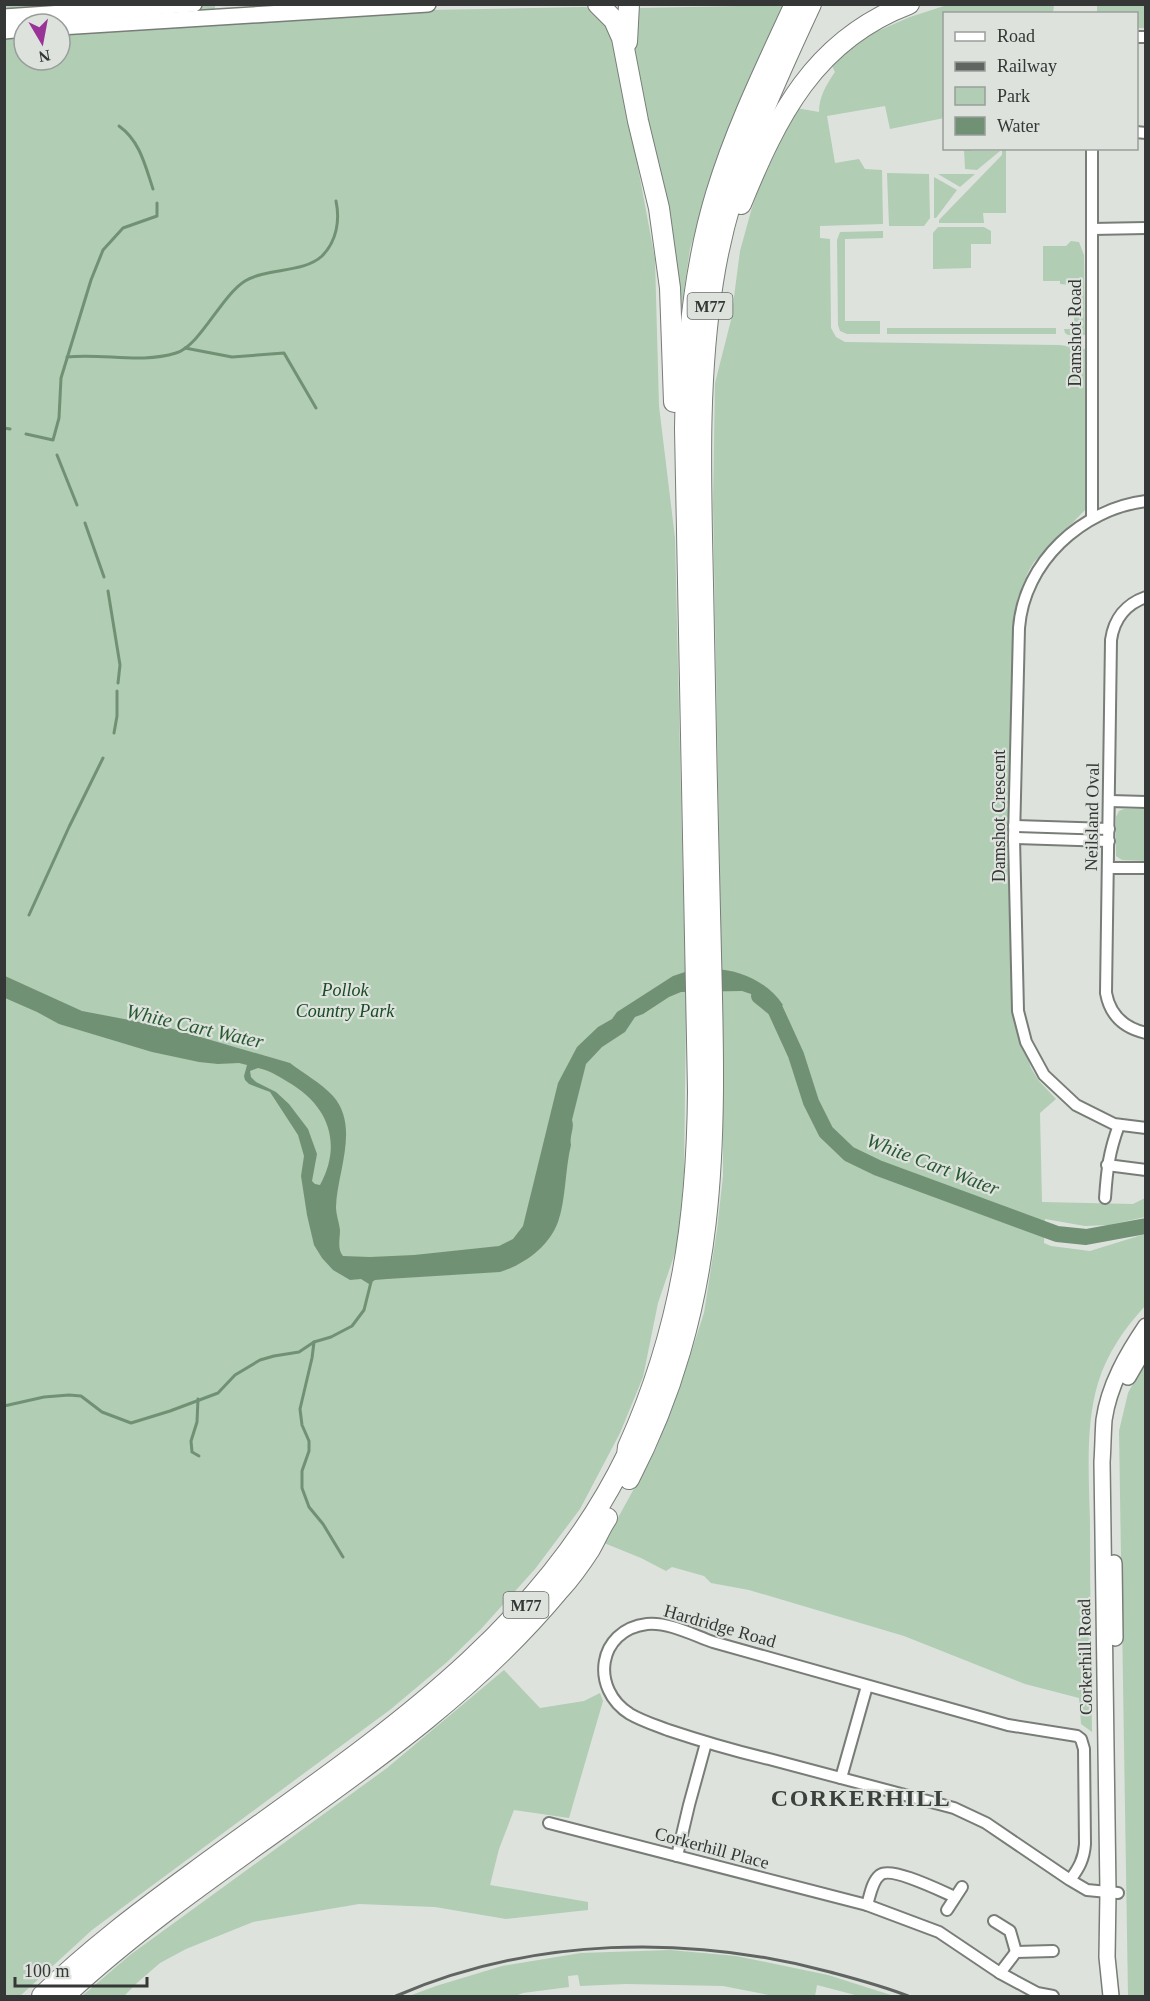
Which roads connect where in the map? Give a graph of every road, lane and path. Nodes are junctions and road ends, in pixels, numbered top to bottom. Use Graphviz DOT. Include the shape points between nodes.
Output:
graph roads {
  1 [pos="194,4"];
  2 [pos="428,4"];
  3 [pos="598,4"];
  4 [pos="629,4"];
  5 [pos="795,4"];
  6 [pos="811,4"];
  7 [pos="871,4"];
  8 [pos="909,4"];
  9 [pos="226,10"];
  10 [pos="4,17"];
  11 [pos="79,19"];
  12 [pos="72,22"];
  13 [pos="848,37"];
  14 [pos="626,53"];
  15 [pos="1092,150"];
  16 [pos="1146,228"];
  17 [pos="1092,229"];
  18 [pos="705,348"];
  19 [pos="1146,501"];
  20 [pos="1092,517"];
  21 [pos="687,548"];
  22 [pos="1146,597"];
  23 [pos="1110,801"];
  24 [pos="1146,802"];
  25 [pos="1014,826"];
  26 [pos="1109,829"];
  27 [pos="1014,838"];
  28 [pos="1109,841"];
  29 [pos="1108,868"];
  30 [pos="1146,868"];
  31 [pos="703,944"];
  32 [pos="705,1023"];
  33 [pos="1146,1033"];
  34 [pos="1119,1125"];
  35 [pos="1146,1128"];
  36 [pos="1107,1165"];
  37 [pos="1146,1170"];
  38 [pos="1106,1198"];
  39 [pos="1146,1326"];
  40 [pos="1146,1346"];
  41 [pos="867,1686"];
  42 [pos="706,1743"];
  43 [pos="841,1778"];
  44 [pos="549,1823"];
  45 [pos="677,1856"];
  46 [pos="1070,1881"];
  47 [pos="1113,1893"];
  48 [pos="867,1905"];
  49 [pos="947,1910"];
  50 [pos="994,1921"];
  51 [pos="1053,1951"];
  52 [pos="1016,1952"];
  53 [pos="1000,1973"];
  54 [pos="42,1996"];
  55 [pos="64,1996"];
  56 [pos="1053,1996"];
  57 [pos="1111,1996"];
  58 [pos="1119,1996"];
  1 -- 11 [label="street"];
  2 -- 9 [label="street"];
  3 -- 14 [label="highway" via="614,20"];
  4 -- 14 [label="highway"];
  5 -- 21 [label="highway, M77" via="734,142 700,260 687,373"];
  6 -- 18 [label="highway, M77" via="753,135 734,190 713,282"];
  7 -- 13 [label="highway" via="866,19"];
  8 -- 13 [label="highway"];
  9 -- 11 [label="street"];
  10 -- 11 [label="street"];
  11 -- 12 [label="street"];
  13 -- 18 [label="highway" via="807,77 765,150 733,228"];
  14 -- 21 [label="highway" via="668,266 674,407"];
  15 -- 17 [label="street, Damshot Road"];
  16 -- 17 [label="street"];
  17 -- 20 [label="street, Damshot Road"];
  18 -- 31 [label="highway, M77"];
  19 -- 20 [label="street, Damshot Crescent"];
  20 -- 25 [label="street, Damshot Crescent" via="1042,564 1021,609"];
  21 -- 31 [label="highway, M77"];
  22 -- 23 [label="street, Neilsland Oval" via="1121,614 1112,632"];
  23 -- 24 [label="street"];
  23 -- 26 [label="street, Neilsland Oval"];
  25 -- 26 [label="street"];
  25 -- 27 [label="street, Damshot Crescent"];
  26 -- 28 [label="street, Neilsland Oval"];
  27 -- 28 [label="street"];
  27 -- 34 [label="street, Damshot Crescent" via="1018,1011 1026,1042 1044,1075 1076,1105"];
  28 -- 29 [label="street, Neilsland Oval"];
  29 -- 30 [label="street"];
  29 -- 33 [label="street, Neilsland Oval" via="1107,1000 1125,1024"];
  31 -- 32 [label="highway, M77"];
  32 -- 54 [label="highway, M77" via="693,1211 683,1275 663,1357 627,1455 568,1554 510,1623 411,1713 133,1917"];
  32 -- 55 [label="highway, M77" via="713,1128 710,1189 703,1256 690,1320 651,1434 591,1547 528,1625 437,1711 149,1924"];
  34 -- 35 [label="street, Damshot Crescent"];
  34 -- 36 [label="street"];
  36 -- 37 [label="street"];
  36 -- 38 [label="street"];
  39 -- 47 [label="street, Corkerhill Road" via="1115,1380 1104,1418"];
  40 -- 47 [label="street, Corkerhill Road" via="1120,1394 1113,1423"];
  41 -- 42 [label="street, Hardridge Road" via="667,1625 645,1624 618,1636 605,1660 605,1684 613,1698 639,1719"];
  41 -- 43 [label="street"];
  41 -- 46 [label="street, Hardridge Road" via="1008,1725 1081,1739 1086,1844 1081,1865"];
  42 -- 43 [label="street, Hardridge Road"];
  42 -- 45 [label="street"];
  43 -- 46 [label="street, Hardridge Road" via="966,1813 986,1822"];
  44 -- 45 [label="street, Corkerhill Place"];
  45 -- 48 [label="street, Corkerhill Place"];
  46 -- 47 [label="street, Hardridge Road" via="1088,1890"];
  47 -- 57 [label="street, Corkerhill Road" via="1107,1956"];
  47 -- 58 [label="street, Corkerhill Road"];
  48 -- 49 [label="street" via="875,1880 886,1872 958,1892"];
  48 -- 53 [label="street, Corkerhill Place" via="939,1932"];
  50 -- 52 [label="street" via="1010,1931"];
  51 -- 52 [label="street"];
  52 -- 53 [label="street"];
  53 -- 56 [label="street, Corkerhill Place"];
}
